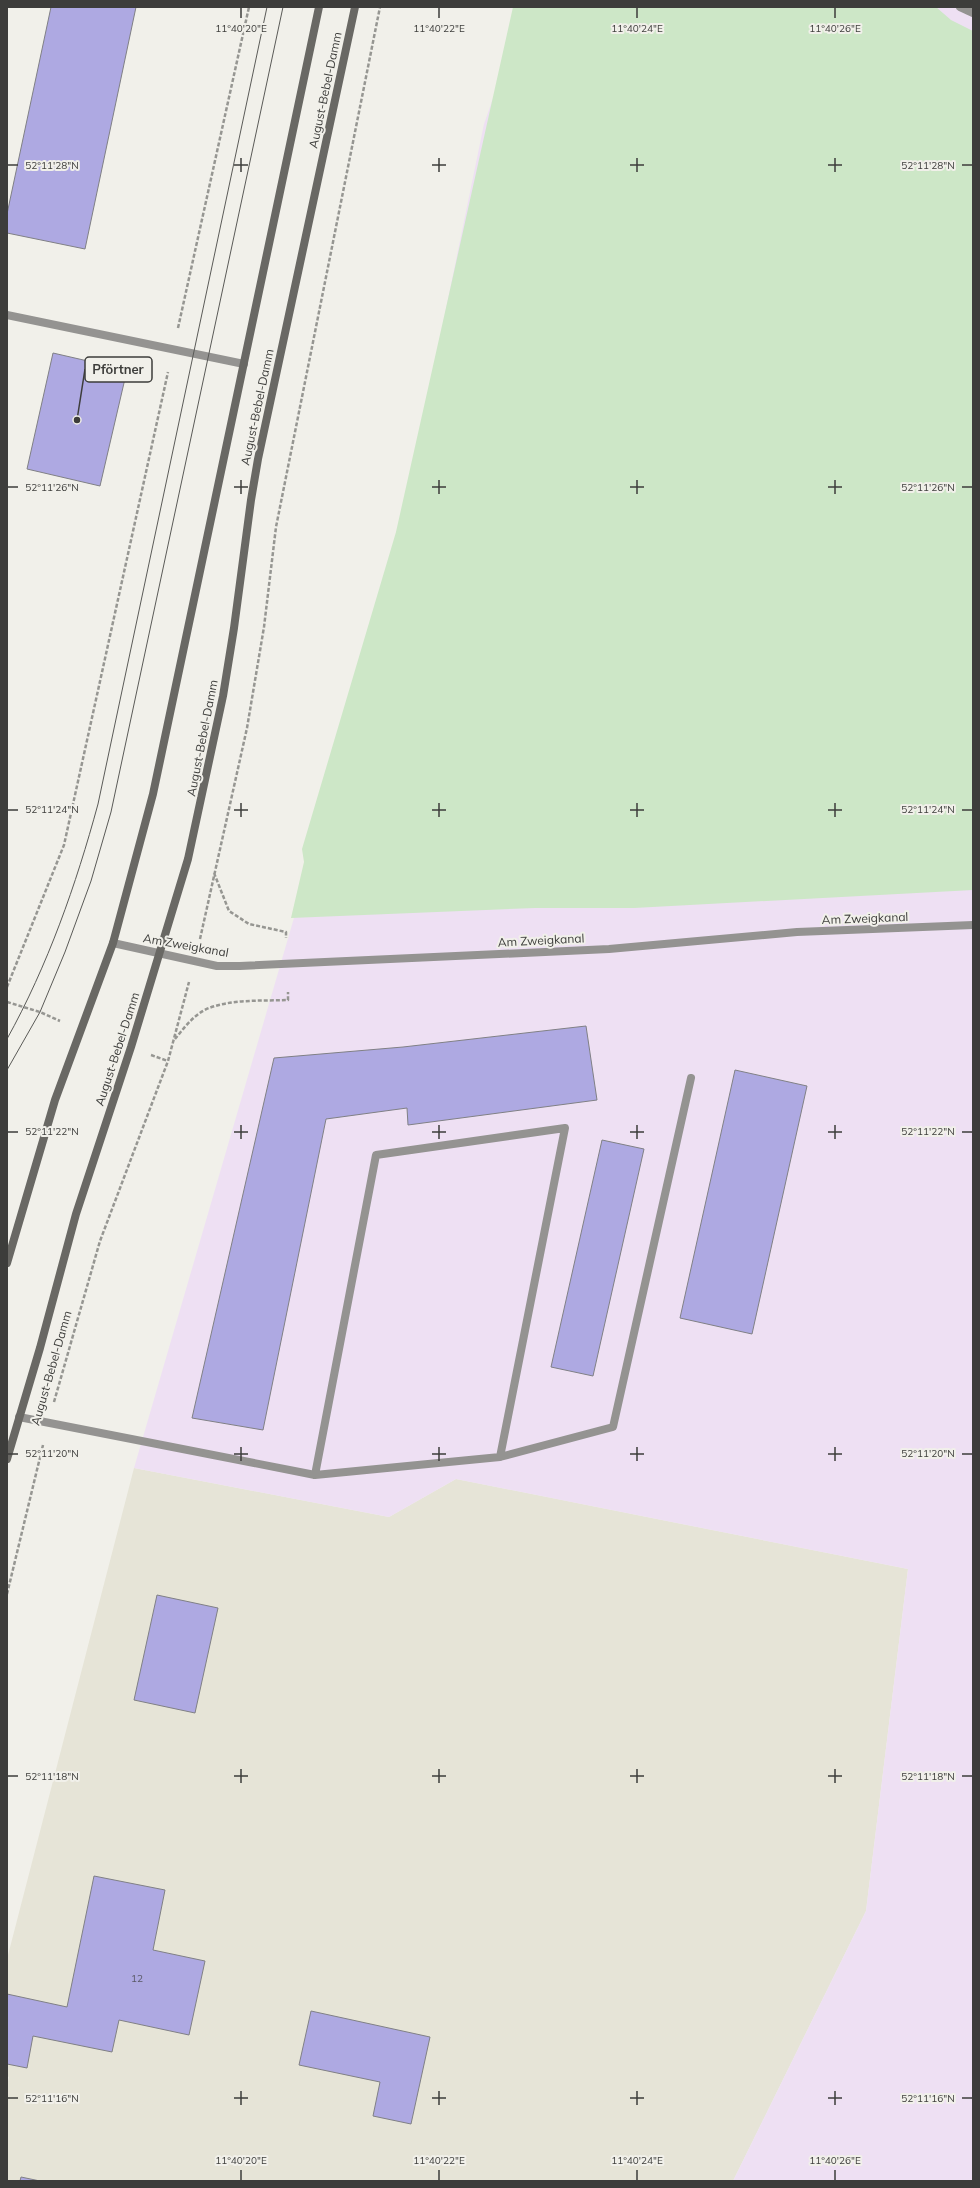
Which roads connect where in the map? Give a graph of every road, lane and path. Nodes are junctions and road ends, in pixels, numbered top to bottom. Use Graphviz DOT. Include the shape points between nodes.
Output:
graph roads {
  1 [pos="249,7"];
  2 [pos="319,7"];
  3 [pos="355,7"];
  4 [pos="380,7"];
  5 [pos="960,7"];
  6 [pos="973,14"];
  7 [pos="7,315"];
  8 [pos="179,323"];
  9 [pos="244,364"];
  10 [pos="165,387"];
  11 [pos="214,873"];
  12 [pos="208,901"];
  13 [pos="973,925"];
  14 [pos="286,938"];
  15 [pos="113,943"];
  16 [pos="161,953"];
  17 [pos="7,987"];
  18 [pos="288,992"];
  19 [pos="7,1002"];
  20 [pos="180,1016"];
  21 [pos="62,1022"];
  22 [pos="173,1041"];
  23 [pos="691,1078"];
  24 [pos="7,1263"];
  25 [pos="19,1417"];
  26 [pos="48,1424"];
  27 [pos="500,1457"];
  28 [pos="7,1459"];
  29 [pos="315,1475"];
  30 [pos="7,1594"];
  1 -- 8 [label="path"];
  2 -- 9 [label="main road, August-Bebel-Damm"];
  3 -- 16 [label="main road, August-Bebel-Damm" via="250,500 234,628 210,763 188,859"];
  4 -- 11 [label="path" via="276,527 249,721"];
  5 -- 6 [label="street"];
  7 -- 9 [label="street"];
  9 -- 15 [label="main road, August-Bebel-Damm" via="153,794"];
  10 -- 17 [label="path" via="64,845"];
  11 -- 12 [label="path"];
  11 -- 14 [label="path" via="229,911 249,924 286,932"];
  13 -- 16 [label="street, Am Zweigkanal" via="797,932 609,949 288,964 217,966"];
  15 -- 16 [label="street, Am Zweigkanal"];
  15 -- 24 [label="main road, August-Bebel-Damm" via="55,1100"];
  16 -- 25 [label="main road, August-Bebel-Damm" via="76,1214"];
  18 -- 22 [label="path" via="288,1000 229,1003 208,1008 190,1021"];
  19 -- 21 [label="path"];
  20 -- 22 [label="path, August-Bebel-Damm"];
  22 -- 26 [label="path, August-Bebel-Damm" via="168,1061 100,1241"];
  23 -- 27 [label="street" via="613,1427"];
  25 -- 26 [label="street"];
  25 -- 28 [label="main road, August-Bebel-Damm"];
  26 -- 29 [label="street"];
  26 -- 30 [label="path, August-Bebel-Damm"];
  27 -- 29 [label="street"];
  27 -- 29 [label="street" via="565,1128 376,1155"];
}
